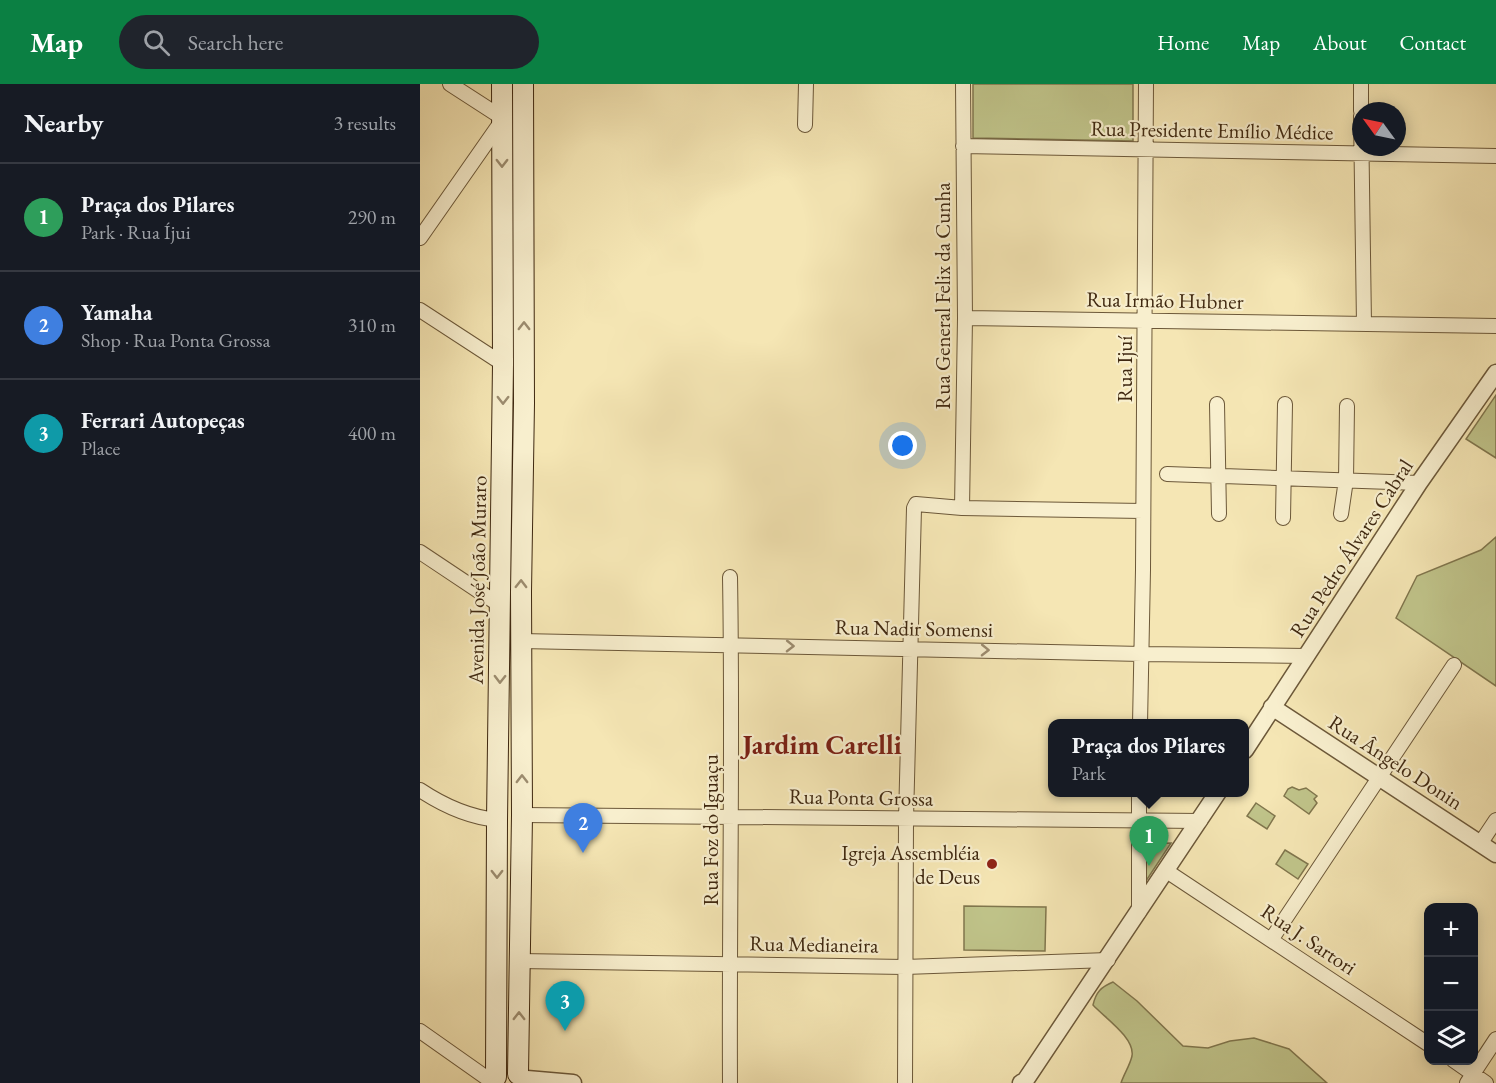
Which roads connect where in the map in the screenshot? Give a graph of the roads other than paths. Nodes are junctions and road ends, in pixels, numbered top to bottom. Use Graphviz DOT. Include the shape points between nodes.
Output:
graph roads {
  1 [pos="450,84"];
  2 [pos="502,84"];
  3 [pos="523,84"];
  4 [pos="806,84"];
  5 [pos="963,84"];
  6 [pos="1146,84"];
  7 [pos="1361,84"];
  8 [pos="1361,102"];
  9 [pos="501,120"];
  10 [pos="805,126"];
  11 [pos="963,146"];
  12 [pos="1146,150"];
  13 [pos="1352,154"];
  14 [pos="1406,155"];
  15 [pos="1361,156"];
  16 [pos="1496,156"];
  17 [pos="420,238"];
  18 [pos="420,310"];
  19 [pos="965,318"];
  20 [pos="1145,321"];
  21 [pos="1364,324"];
  22 [pos="1496,326"];
  23 [pos="503,364"];
  24 [pos="1496,373"];
  25 [pos="1217,404"];
  26 [pos="1285,404"];
  27 [pos="1347,405"];
  28 [pos="1167,474"];
  29 [pos="1218,477"];
  30 [pos="1284,480"];
  31 [pos="1346,480"];
  32 [pos="1419,483"];
  33 [pos="962,508"];
  34 [pos="1143,511"];
  35 [pos="1219,514"];
  36 [pos="1341,514"];
  37 [pos="1283,518"];
  38 [pos="420,552"];
  39 [pos="730,576"];
  40 [pos="501,606"];
  41 [pos="732,645"];
  42 [pos="521,647"];
  43 [pos="909,648"];
  44 [pos="500,653"];
  45 [pos="1142,654"];
  46 [pos="1307,656"];
  47 [pos="1454,664"];
  48 [pos="1272,707"];
  49 [pos="1140,719"];
  50 [pos="1249,744"];
  51 [pos="1378,777"];
  52 [pos="422,796"];
  53 [pos="1139,797"];
  54 [pos="1215,797"];
  55 [pos="522,815"];
  56 [pos="732,817"];
  57 [pos="497,819"];
  58 [pos="906,819"];
  59 [pos="1138,819"];
  60 [pos="1496,820"];
  61 [pos="1200,821"];
  62 [pos="1480,844"];
  63 [pos="1496,854"];
  64 [pos="1166,870"];
  65 [pos="1139,912"];
  66 [pos="519,916"];
  67 [pos="497,917"];
  68 [pos="1271,940"];
  69 [pos="1108,960"];
  70 [pos="519,961"];
  71 [pos="730,964"];
  72 [pos="905,967"];
  73 [pos="420,1031"];
  74 [pos="1496,1039"];
  75 [pos="1424,1041"];
  76 [pos="1458,1065"];
  77 [pos="1470,1078"];
  78 [pos="525,1079"];
  79 [pos="492,1080"];
  80 [pos="1023,1082"];
  81 [pos="573,1083"];
  82 [pos="730,1083"];
  83 [pos="905,1083"];
  84 [pos="1486,1083"];
  1 -- 9 [label="street"];
  2 -- 9 [label="main road, Avenida José João Muraro"];
  42 -- 3 [label="main road, Avenida José João Muraro, one-way"];
  4 -- 10 [label="street"];
  5 -- 11 [label="street, Rua General Felix da Cunha"];
  6 -- 12 [label="street, Rua Ijuí"];
  7 -- 8 [label="street"];
  9 -- 17 [label="street"];
  9 -- 23 [label="main road, Avenida José João Muraro, one-way"];
  11 -- 12 [label="street, Rua Presidente Emílio Médice"];
  11 -- 19 [label="street, Rua General Felix da Cunha"];
  12 -- 13 [label="street, Rua Presidente Emílio Médice"];
  12 -- 20 [label="street, Rua Ijuí"];
  14 -- 16 [label="street, Rua Presidente Emílio Médice"];
  15 -- 21 [label="street"];
  18 -- 23 [label="street"];
  19 -- 20 [label="street, Rua Irmão Hubner"];
  19 -- 33 [label="street, Rua General Felix da Cunha"];
  20 -- 21 [label="street, Rua Irmão Hubner"];
  20 -- 34 [label="street, Rua Ijuí"];
  21 -- 22 [label="street, Rua Irmão Hubner"];
  23 -- 40 [label="main road, Avenida José João Muraro, one-way"];
  24 -- 32 [label="street, Rua Pedro Álvares Cabral"];
  25 -- 29 [label="street"];
  26 -- 30 [label="street"];
  27 -- 31 [label="street"];
  28 -- 29 [label="street"];
  29 -- 30 [label="street"];
  29 -- 35 [label="street"];
  30 -- 31 [label="street"];
  30 -- 37 [label="street"];
  31 -- 32 [label="street"];
  31 -- 36 [label="street"];
  32 -- 46 [label="street, Rua Pedro Álvares Cabral"];
  33 -- 34 [label="street"];
  33 -- 43 [label="street" via="916,504"];
  34 -- 45 [label="street, Rua Ijuí"];
  38 -- 40 [label="street"];
  39 -- 41 [label="street, Rua Foz do Iguaçu"];
  40 -- 42 [label="main road" via="504,631"];
  40 -- 44 [label="main road, Avenida José João Muraro"];
  41 -- 42 [label="street, Rua Nadir Somensi"];
  41 -- 43 [label="street, Rua Nadir Somensi, one-way"];
  41 -- 56 [label="street, Rua Foz do Iguaçu"];
  42 -- 44 [label="main road"];
  55 -- 42 [label="main road, Avenida José João Muraro, one-way"];
  43 -- 45 [label="street, Rua Nadir Somensi, one-way"];
  43 -- 58 [label="street"];
  44 -- 57 [label="main road, Avenida José João Muraro, one-way"];
  45 -- 46 [label="street, Rua Nadir Somensi"];
  45 -- 49 [label="street, Rua Ijuí"];
  46 -- 48 [label="street, Rua Pedro Álvares Cabral"];
  47 -- 51 [label="street"];
  48 -- 50 [label="street, Rua Pedro Álvares Cabral"];
  48 -- 51 [label="street, Rua Ângelo Donin"];
  51 -- 62 [label="street, Rua Ângelo Donin"];
  51 -- 68 [label="street"];
  52 -- 57 [label="street" via="478,818"];
  53 -- 59 [label="street"];
  54 -- 61 [label="street"];
  55 -- 56 [label="street, Rua Ponta Grossa"];
  55 -- 66 [label="main road, Avenida José João Muraro"];
  56 -- 58 [label="street, Rua Ponta Grossa"];
  56 -- 71 [label="street, Rua Foz do Iguaçu"];
  57 -- 67 [label="main road, Avenida José João Muraro, one-way"];
  58 -- 59 [label="street, Rua Ponta Grossa"];
  58 -- 72 [label="street"];
  59 -- 61 [label="street, Rua Ponta Grossa"];
  59 -- 65 [label="street"];
  60 -- 62 [label="street"];
  61 -- 64 [label="street"];
  62 -- 63 [label="street, Rua Ângelo Donin"];
  64 -- 65 [label="street"];
  64 -- 68 [label="street, Rua J. Sartori"];
  65 -- 69 [label="street"];
  66 -- 67 [label="main road"];
  66 -- 70 [label="main road, Avenida José João Muraro"];
  67 -- 79 [label="main road, Avenida José João Muraro"];
  68 -- 75 [label="street, Rua J. Sartori"];
  69 -- 72 [label="street, Rua Medianeira"];
  69 -- 80 [label="street"];
  70 -- 71 [label="street, Rua Medianeira"];
  78 -- 70 [label="main road, Avenida José João Muraro, one-way"];
  71 -- 72 [label="street, Rua Medianeira"];
  71 -- 82 [label="street, Rua Foz do Iguaçu"];
  72 -- 83 [label="street"];
  73 -- 79 [label="street"];
  74 -- 77 [label="street"];
  76 -- 77 [label="street"];
  77 -- 84 [label="street"];
  78 -- 79 [label="main road" via="508,1073"];
  78 -- 81 [label="street"];
}
